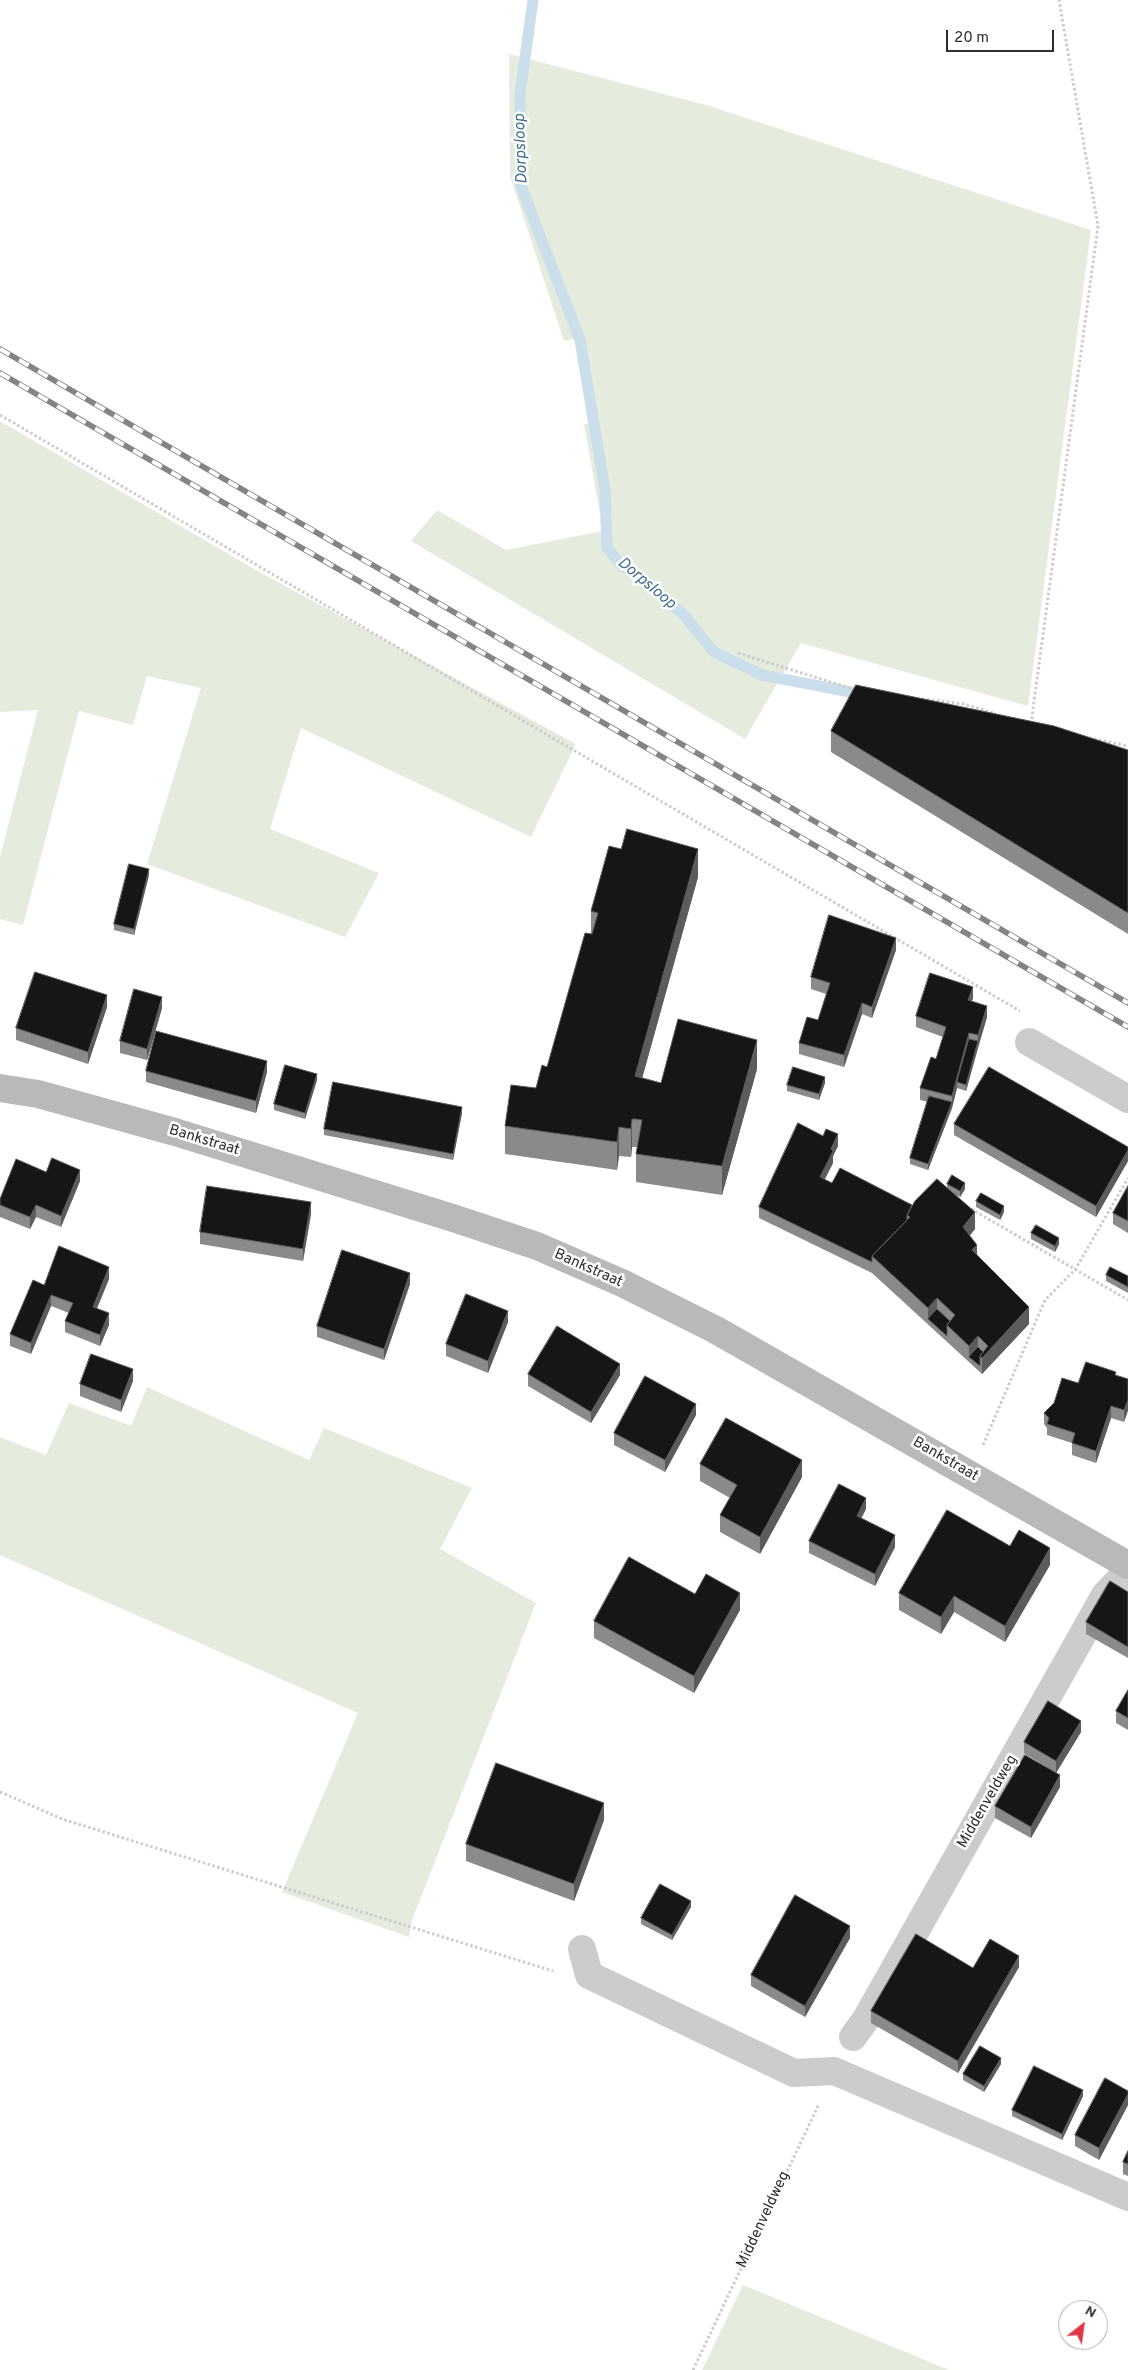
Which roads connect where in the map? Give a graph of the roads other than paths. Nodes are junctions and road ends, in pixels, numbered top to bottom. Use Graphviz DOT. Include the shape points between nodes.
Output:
graph roads {
  1 [pos="1029,1029"];
  2 [pos="0,1088"];
  3 [pos="1128,1099"];
  4 [pos="1128,1565"];
  5 [pos="1128,1571"];
  6 [pos="582,1949"];
  7 [pos="853,2037"];
  8 [pos="1128,2197"];
  1 -- 3 [label="street"];
  2 -- 4 [label="street, Bankstraat" via="38,1094 175,1132 537,1246 622,1283 716,1330"];
  5 -- 7 [label="street, Middenveldweg" via="1106,1595"];
  6 -- 8 [label="street" via="589,1975 794,2073 834,2070"];
}
